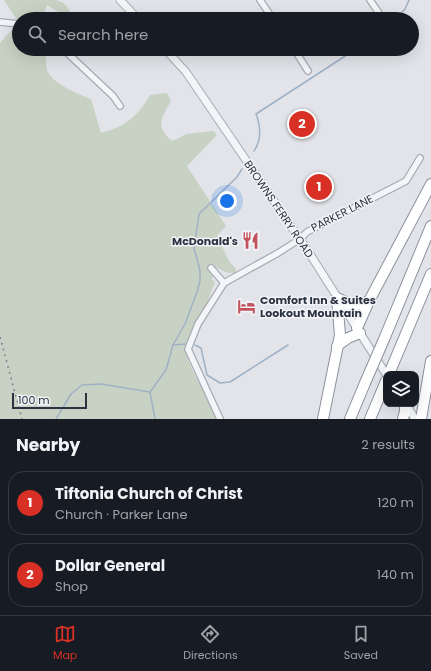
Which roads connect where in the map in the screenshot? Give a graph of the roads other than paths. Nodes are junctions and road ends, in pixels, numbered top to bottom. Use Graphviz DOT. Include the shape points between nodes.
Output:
graph roads {
  1 [pos="120,0"];
  2 [pos="260,0"];
  3 [pos="370,0"];
  4 [pos="131,12"];
  5 [pos="268,12"];
  6 [pos="378,12"];
  7 [pos="0,22"];
  8 [pos="12,23"];
  9 [pos="70,56"];
  10 [pos="171,56"];
  11 [pos="299,56"];
  12 [pos="308,70"];
  13 [pos="120,106"];
  14 [pos="420,158"];
  15 [pos="431,184"];
  16 [pos="431,226"];
  17 [pos="300,239"];
  18 [pos="212,268"];
  19 [pos="431,274"];
  20 [pos="224,283"];
  21 [pos="337,298"];
  22 [pos="370,301"];
  23 [pos="359,331"];
  24 [pos="337,346"];
  25 [pos="431,361"];
  26 [pos="386,371"];
  27 [pos="389,371"];
  28 [pos="383,388"];
  29 [pos="420,395"];
  30 [pos="405,407"];
  31 [pos="407,407"];
  32 [pos="220,419"];
  33 [pos="323,419"];
  34 [pos="350,419"];
  35 [pos="370,419"];
  36 [pos="403,419"];
  37 [pos="415,419"];
  38 [pos="421,419"];
  1 -- 4 [label="street"];
  2 -- 5 [label="street"];
  3 -- 6 [label="street"];
  7 -- 8 [label="street"];
  9 -- 13 [label="street" via="113,96"];
  10 -- 17 [label="street, BROWNS FERRY ROAD" via="186,72"];
  11 -- 12 [label="street"];
  14 -- 17 [label="street, PARKER LANE" via="406,181 307,232"];
  15 -- 22 [label="highway"];
  16 -- 34 [label="highway, bridge"];
  17 -- 20 [label="street, PARKER LANE"];
  17 -- 21 [label="street, BROWNS FERRY ROAD"];
  18 -- 20 [label="street"];
  19 -- 27 [label="highway"];
  20 -- 32 [label="street, PARKER LANE" via="198,324 188,349"];
  21 -- 22 [label="highway" via="354,306"];
  21 -- 23 [label="street, BROWNS FERRY ROAD"];
  21 -- 24 [label="highway" via="340,335"];
  22 -- 23 [label="highway"];
  23 -- 24 [label="highway"];
  23 -- 26 [label="street, BROWNS FERRY ROAD"];
  24 -- 33 [label="highway"];
  25 -- 29 [label="highway"];
  28 -- 35 [label="highway"];
  29 -- 38 [label="highway"];
  30 -- 36 [label="highway"];
  31 -- 37 [label="street"];
}
